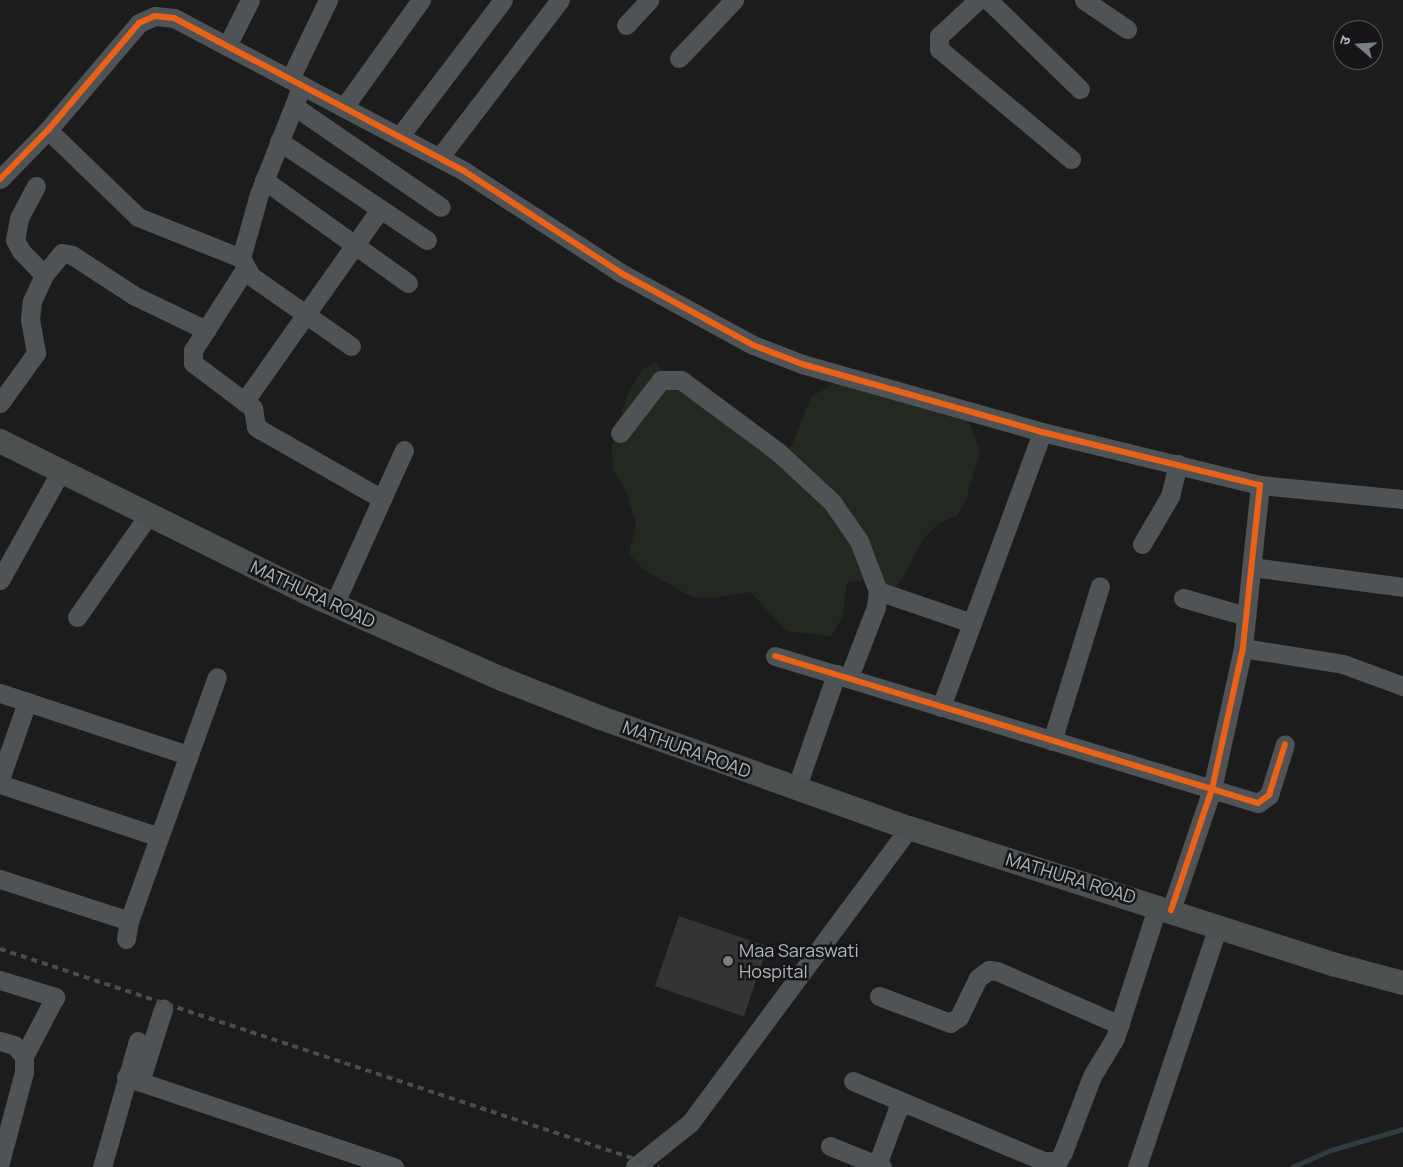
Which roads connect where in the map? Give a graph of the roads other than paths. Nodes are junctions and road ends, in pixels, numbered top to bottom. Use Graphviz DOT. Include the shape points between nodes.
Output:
graph roads {
  1 [pos="250,0"];
  2 [pos="328,0"];
  3 [pos="421,0"];
  4 [pos="503,0"];
  5 [pos="560,0"];
  6 [pos="649,0"];
  7 [pos="734,0"];
  8 [pos="978,0"];
  9 [pos="988,0"];
  10 [pos="1084,0"];
  11 [pos="153,8"];
  12 [pos="626,25"];
  13 [pos="1127,29"];
  14 [pos="228,46"];
  15 [pos="678,58"];
  16 [pos="296,82"];
  17 [pos="1080,89"];
  18 [pos="294,106"];
  19 [pos="344,107"];
  20 [pos="48,130"];
  21 [pos="399,137"];
  22 [pos="280,142"];
  23 [pos="439,158"];
  24 [pos="1070,160"];
  25 [pos="0,179"];
  26 [pos="264,180"];
  27 [pos="36,186"];
  28 [pos="441,207"];
  29 [pos="380,209"];
  30 [pos="427,240"];
  31 [pos="354,245"];
  32 [pos="243,263"];
  33 [pos="44,275"];
  34 [pos="408,284"];
  35 [pos="306,314"];
  36 [pos="206,330"];
  37 [pos="351,346"];
  38 [pos="244,402"];
  39 [pos="0,403"];
  40 [pos="1042,432"];
  41 [pos="620,433"];
  42 [pos="0,441"];
  43 [pos="404,450"];
  44 [pos="1178,464"];
  45 [pos="61,472"];
  46 [pos="1260,485"];
  47 [pos="382,499"];
  48 [pos="1403,499"];
  49 [pos="149,514"];
  50 [pos="1142,544"];
  51 [pos="1252,567"];
  52 [pos="0,580"];
  53 [pos="1100,586"];
  54 [pos="1403,587"];
  55 [pos="878,591"];
  56 [pos="1183,598"];
  57 [pos="334,605"];
  58 [pos="1246,616"];
  59 [pos="77,617"];
  60 [pos="972,623"];
  61 [pos="1243,648"];
  62 [pos="775,656"];
  63 [pos="843,676"];
  64 [pos="217,677"];
  65 [pos="1403,686"];
  66 [pos="0,693"];
  67 [pos="27,702"];
  68 [pos="941,706"];
  69 [pos="1052,740"];
  70 [pos="1285,744"];
  71 [pos="187,755"];
  72 [pos="0,779"];
  73 [pos="0,784"];
  74 [pos="796,789"];
  75 [pos="1212,789"];
  76 [pos="910,828"];
  77 [pos="159,837"];
  78 [pos="0,879"];
  79 [pos="1165,908"];
  80 [pos="129,921"];
  81 [pos="1218,926"];
  82 [pos="126,939"];
  83 [pos="0,980"];
  84 [pos="1403,983"];
  85 [pos="879,996"];
  86 [pos="163,1009"];
  87 [pos="1120,1025"];
  88 [pos="0,1041"];
  89 [pos="138,1041"];
  90 [pos="24,1056"];
  91 [pos="133,1079"];
  92 [pos="853,1081"];
  93 [pos="905,1103"];
  94 [pos="3,1138"];
  95 [pos="830,1146"];
  96 [pos="0,1162"];
  97 [pos="1042,1164"];
  98 [pos="880,1166"];
  99 [pos="102,1167"];
  100 [pos="394,1167"];
  101 [pos="635,1167"];
  102 [pos="1137,1167"];
  1 -- 14 [label="street"];
  2 -- 16 [label="street"];
  3 -- 19 [label="street"];
  4 -- 21 [label="street"];
  5 -- 23 [label="street"];
  6 -- 12 [label="street"];
  7 -- 15 [label="street"];
  8 -- 24 [label="street" via="939,36 939,48"];
  9 -- 17 [label="street"];
  10 -- 13 [label="street"];
  11 -- 14 [label="street"];
  11 -- 20 [label="street"];
  14 -- 16 [label="street"];
  16 -- 18 [label="street"];
  16 -- 19 [label="street"];
  18 -- 22 [label="street"];
  18 -- 28 [label="street"];
  19 -- 21 [label="street"];
  20 -- 25 [label="street"];
  20 -- 32 [label="street" via="138,217"];
  21 -- 23 [label="street"];
  22 -- 26 [label="street"];
  22 -- 29 [label="street"];
  23 -- 40 [label="street" via="621,273 753,345 802,364"];
  26 -- 31 [label="street"];
  26 -- 32 [label="street"];
  27 -- 33 [label="street" via="19,218 16,240 21,251"];
  29 -- 30 [label="street"];
  29 -- 31 [label="street"];
  31 -- 34 [label="street"];
  31 -- 35 [label="street"];
  32 -- 35 [label="street"];
  32 -- 36 [label="street"];
  33 -- 36 [label="street" via="62,254 67,253 130,293"];
  33 -- 39 [label="street" via="30,311 36,354"];
  35 -- 37 [label="street"];
  35 -- 38 [label="street"];
  36 -- 38 [label="street" via="193,350 193,363"];
  38 -- 47 [label="street" via="254,408 256,427"];
  40 -- 44 [label="street"];
  40 -- 60 [label="street"];
  41 -- 55 [label="street" via="661,380 681,380 777,450 832,502 859,541"];
  42 -- 45 [label="main road, MATHURA ROAD"];
  43 -- 47 [label="street"];
  44 -- 46 [label="street"];
  44 -- 50 [label="street" via="1170,496"];
  45 -- 49 [label="main road, MATHURA ROAD"];
  45 -- 52 [label="street"];
  46 -- 48 [label="street"];
  46 -- 51 [label="street"];
  47 -- 57 [label="street"];
  49 -- 57 [label="main road, MATHURA ROAD"];
  49 -- 59 [label="street"];
  51 -- 54 [label="street"];
  51 -- 58 [label="street"];
  53 -- 69 [label="street"];
  55 -- 60 [label="street"];
  55 -- 63 [label="street" via="876,607"];
  56 -- 58 [label="street"];
  57 -- 74 [label="main road, MATHURA ROAD" via="502,679"];
  58 -- 61 [label="street"];
  60 -- 68 [label="street"];
  61 -- 65 [label="street" via="1342,664"];
  61 -- 75 [label="street"];
  62 -- 63 [label="street"];
  63 -- 68 [label="street"];
  63 -- 74 [label="street"];
  64 -- 71 [label="street"];
  66 -- 67 [label="street"];
  67 -- 71 [label="street"];
  67 -- 72 [label="street"];
  68 -- 69 [label="street"];
  69 -- 75 [label="street"];
  70 -- 75 [label="street" via="1269,795 1264,801 1258,803"];
  71 -- 77 [label="street"];
  73 -- 77 [label="street"];
  74 -- 76 [label="main road, MATHURA ROAD"];
  75 -- 79 [label="street"];
  76 -- 79 [label="main road, MATHURA ROAD"];
  76 -- 101 [label="street" via="690,1123"];
  77 -- 80 [label="street"];
  78 -- 80 [label="street"];
  79 -- 81 [label="main road, MATHURA ROAD"];
  79 -- 87 [label="street"];
  80 -- 82 [label="street"];
  81 -- 84 [label="main road, MATHURA ROAD" via="1336,965"];
  81 -- 102 [label="street"];
  83 -- 90 [label="street" via="55,997"];
  85 -- 87 [label="street" via="950,1023 959,1017 978,978 989,970"];
  86 -- 91 [label="street"];
  87 -- 97 [label="street" via="1092,1076 1058,1161"];
  88 -- 90 [label="street" via="14,1045"];
  89 -- 91 [label="street"];
  90 -- 94 [label="street" via="24,1072"];
  91 -- 99 [label="street"];
  91 -- 100 [label="street"];
  92 -- 93 [label="street"];
  93 -- 97 [label="street"];
  93 -- 98 [label="street" via="897,1111"];
  94 -- 96 [label="street"];
  95 -- 98 [label="street"];
}
